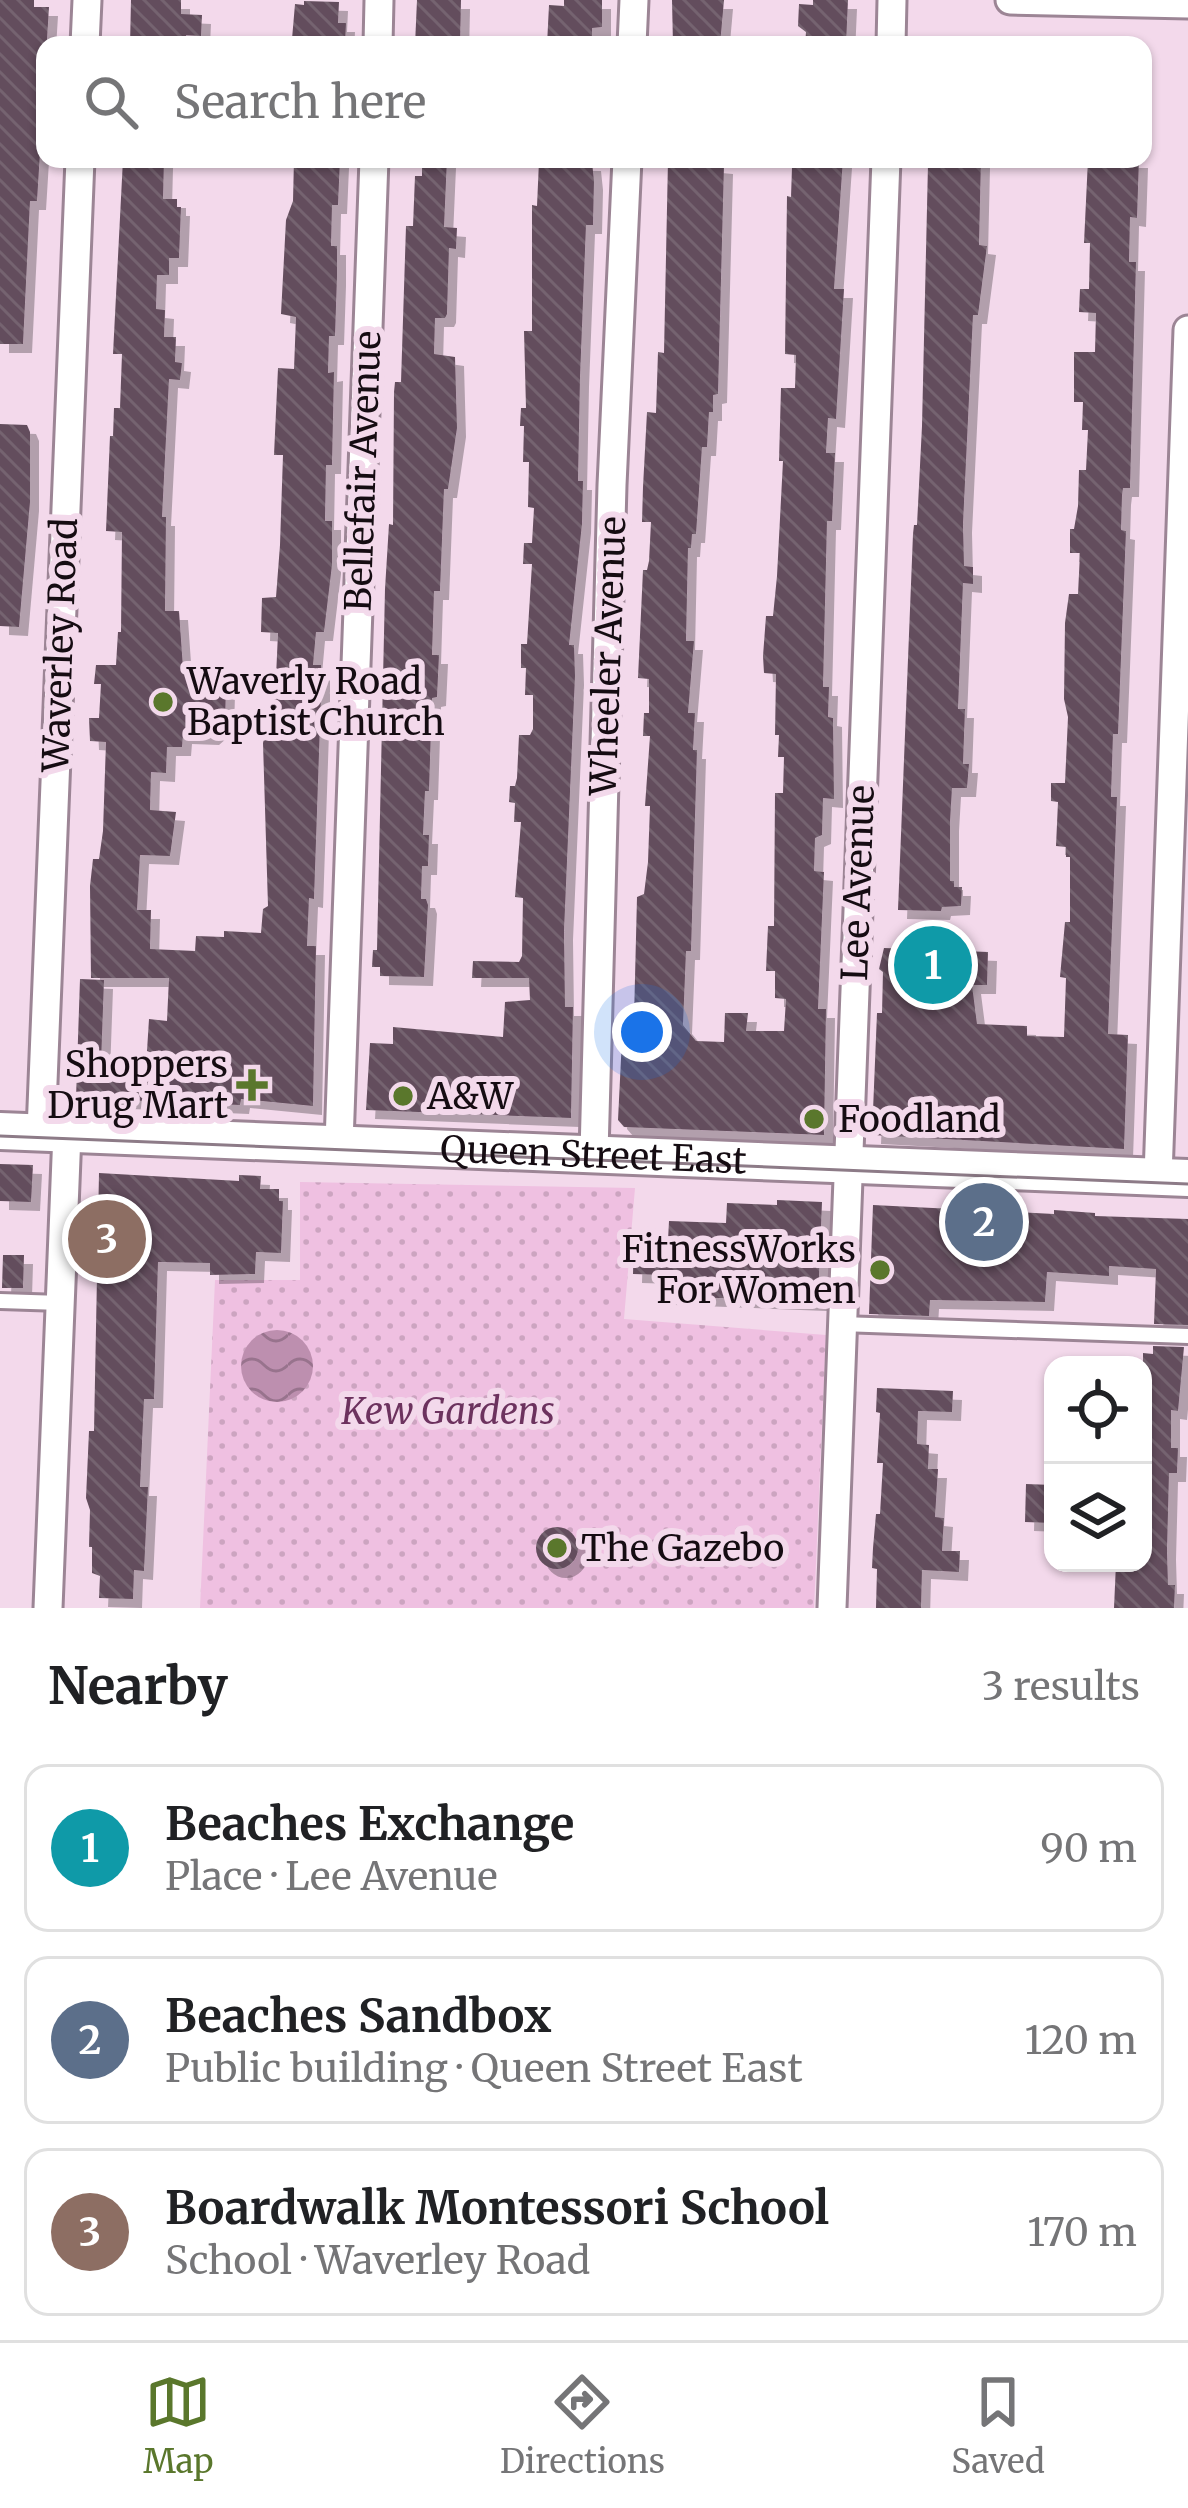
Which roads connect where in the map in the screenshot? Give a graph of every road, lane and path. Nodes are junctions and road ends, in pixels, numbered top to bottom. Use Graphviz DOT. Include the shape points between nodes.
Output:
graph roads {
  1 [pos="87,0"];
  2 [pos="380,0"];
  3 [pos="634,0"];
  4 [pos="892,0"];
  5 [pos="1010,0"];
  6 [pos="1188,4"];
  7 [pos="85,36"];
  8 [pos="378,36"];
  9 [pos="632,36"];
  10 [pos="891,36"];
  11 [pos="80,168"];
  12 [pos="374,168"];
  13 [pos="627,168"];
  14 [pos="886,168"];
  15 [pos="1188,330"];
  16 [pos="0,1131"];
  17 [pos="54,1132"];
  18 [pos="339,1143"];
  19 [pos="594,1153"];
  20 [pos="848,1163"];
  21 [pos="1173,1177"];
  22 [pos="0,1301"];
  23 [pos="61,1303"];
  24 [pos="841,1324"];
  25 [pos="1188,1336"];
  26 [pos="48,1608"];
  27 [pos="832,1608"];
  1 -- 7 [label="street"];
  2 -- 8 [label="street"];
  3 -- 9 [label="street"];
  4 -- 10 [label="street"];
  5 -- 6 [label="street"];
  11 -- 17 [label="street, Waverley Road"];
  12 -- 18 [label="street, Bellefair Avenue"];
  13 -- 19 [label="street, Wheeler Avenue"];
  14 -- 20 [label="street, Lee Avenue"];
  15 -- 21 [label="street"];
  16 -- 17 [label="main road, Queen Street East"];
  17 -- 18 [label="main road, Queen Street East"];
  17 -- 23 [label="street, Waverley Road"];
  18 -- 19 [label="main road, Queen Street East"];
  19 -- 20 [label="main road, Queen Street East"];
  20 -- 21 [label="main road, Queen Street East"];
  20 -- 24 [label="street, Lee Avenue"];
  22 -- 23 [label="lane"];
  23 -- 26 [label="street, Waverley Road"];
  24 -- 25 [label="lane"];
  24 -- 27 [label="street, Lee Avenue"];
}
